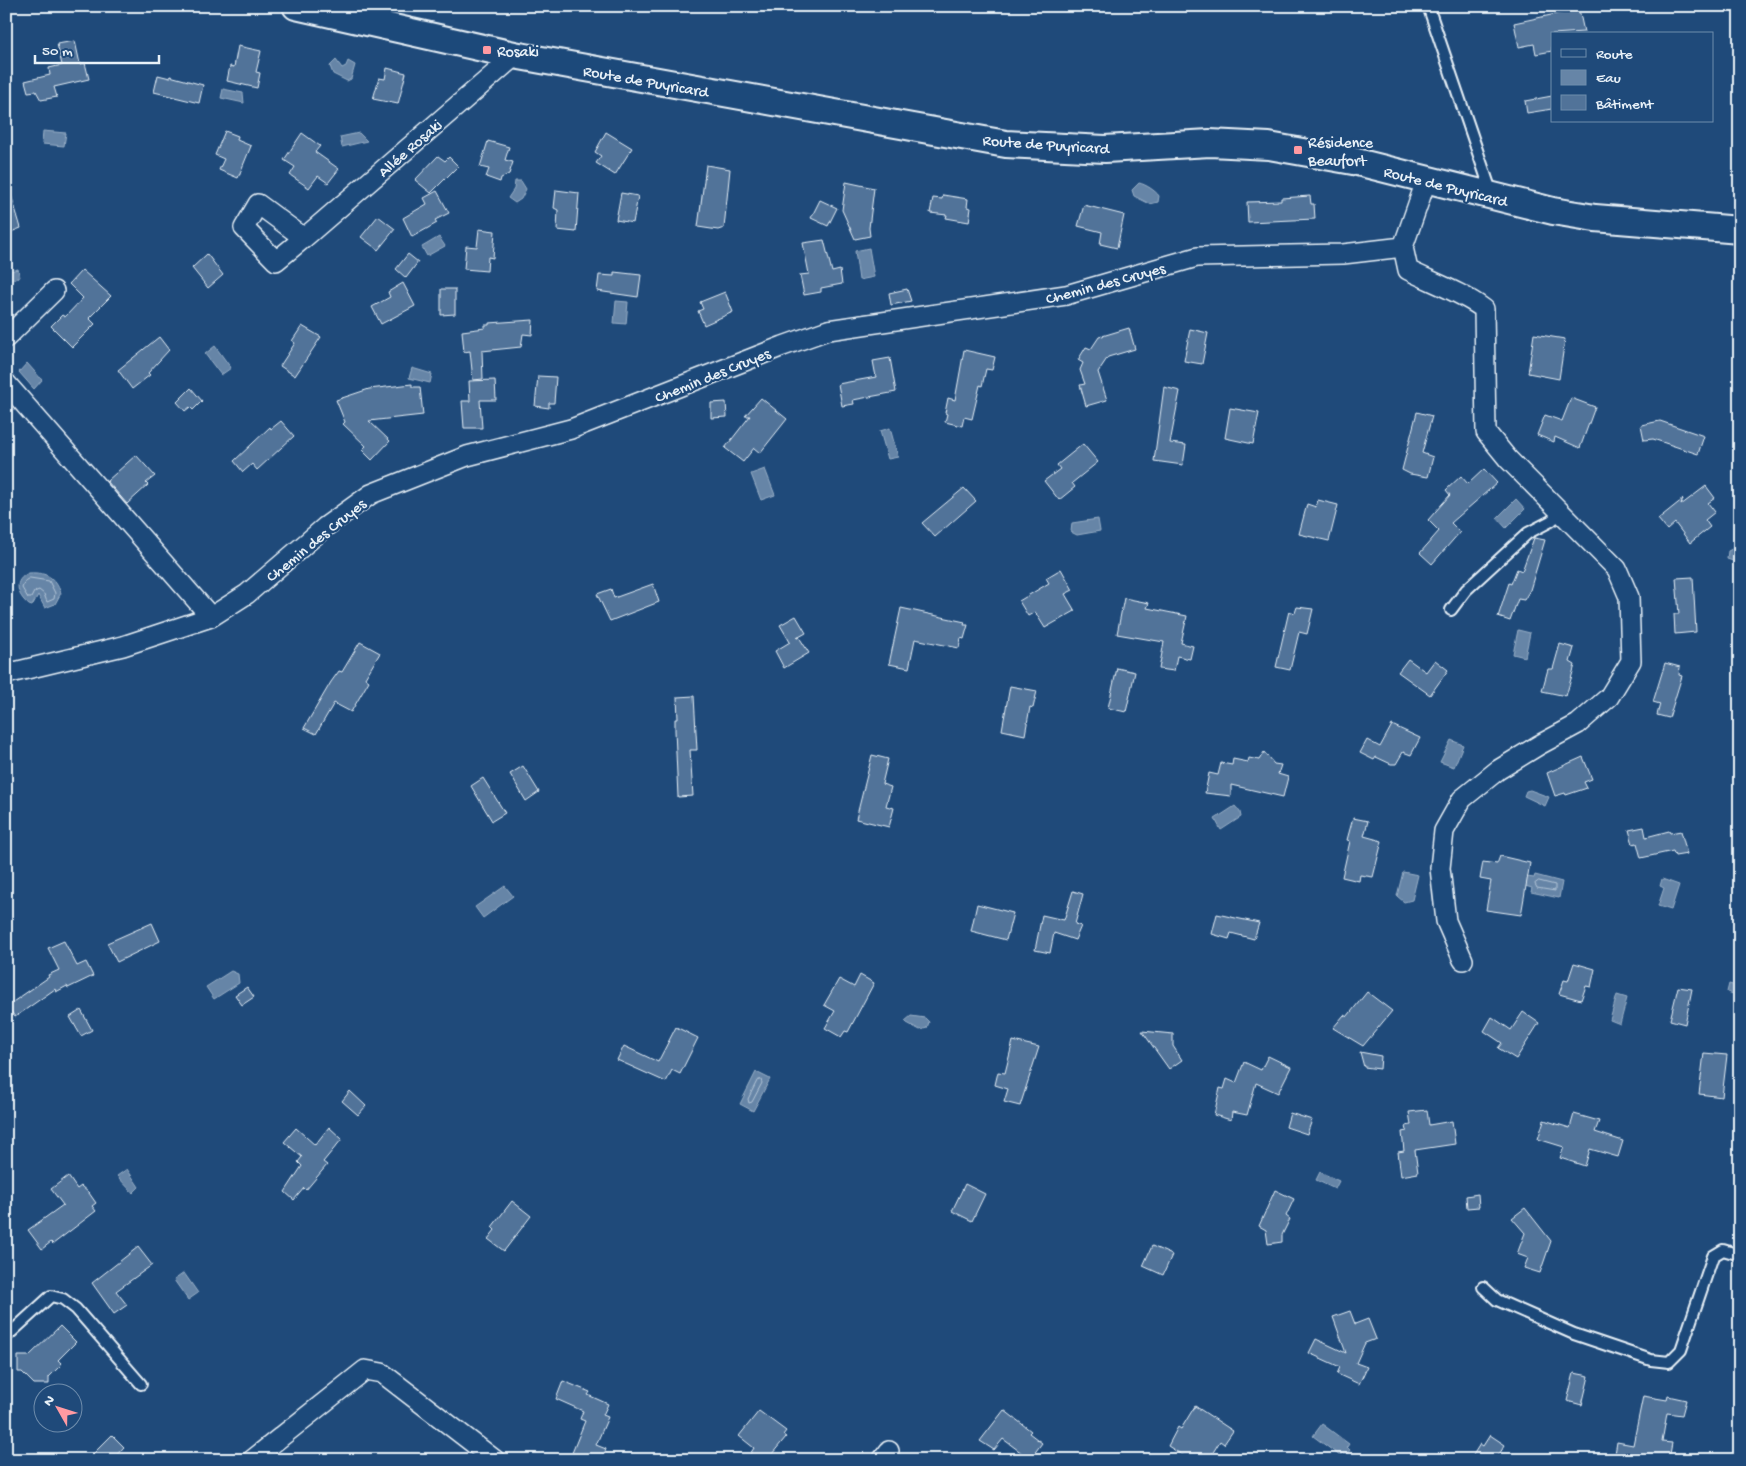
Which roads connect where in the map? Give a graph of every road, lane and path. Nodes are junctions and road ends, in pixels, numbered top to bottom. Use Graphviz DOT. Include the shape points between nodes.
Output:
graph roads {
  1 [pos="296,6"];
  2 [pos="1428,6"];
  3 [pos="514,55"];
  4 [pos="1426,181"];
  5 [pos="1493,198"];
  6 [pos="1740,230"];
  7 [pos="304,238"];
  8 [pos="1403,246"];
  9 [pos="54,291"];
  10 [pos="6,338"];
  11 [pos="6,383"];
  12 [pos="1561,512"];
  13 [pos="1452,610"];
  14 [pos="211,617"];
  15 [pos="6,674"];
  16 [pos="1462,960"];
  17 [pos="1740,1255"];
  18 [pos="1482,1287"];
  19 [pos="6,1337"];
  20 [pos="141,1384"];
  21 [pos="252,1460"];
  22 [pos="495,1460"];
  1 -- 3 [label="main road, Route de Puyricard"];
  2 -- 5 [label="lane"];
  3 -- 4 [label="main road, Route de Puyricard" via="1006,144 1105,149 1210,143 1269,146 1353,161"];
  3 -- 7 [label="street, Allée Rosaki"];
  4 -- 5 [label="main road, Route de Puyricard"];
  4 -- 8 [label="street"];
  5 -- 6 [label="main road, Route de Puyricard" via="1595,218"];
  8 -- 12 [label="street" via="1408,270 1466,295 1484,309 1486,432"];
  8 -- 14 [label="street, Chemin des Cruyes" via="1343,254 1197,256 1066,295 828,330 571,429 467,456 371,494 325,527 247,594"];
  9 -- 10 [label="street"];
  11 -- 14 [label="street"];
  12 -- 13 [label="lane" via="1551,521 1528,532 1466,590"];
  12 -- 16 [label="street" via="1617,569 1630,597 1631,661 1609,697 1578,724 1498,770 1462,799 1444,832 1440,868 1446,921"];
  14 -- 15 [label="street, Chemin des Cruyes" via="123,646"];
  17 -- 18 [label="lane" via="1723,1250 1713,1256 1681,1350 1669,1362 1651,1360 1574,1334 1497,1300"];
  19 -- 20 [label="lane" via="51,1296 62,1299 76,1309"];
  21 -- 22 [label="street" via="365,1370 382,1373"];
}
